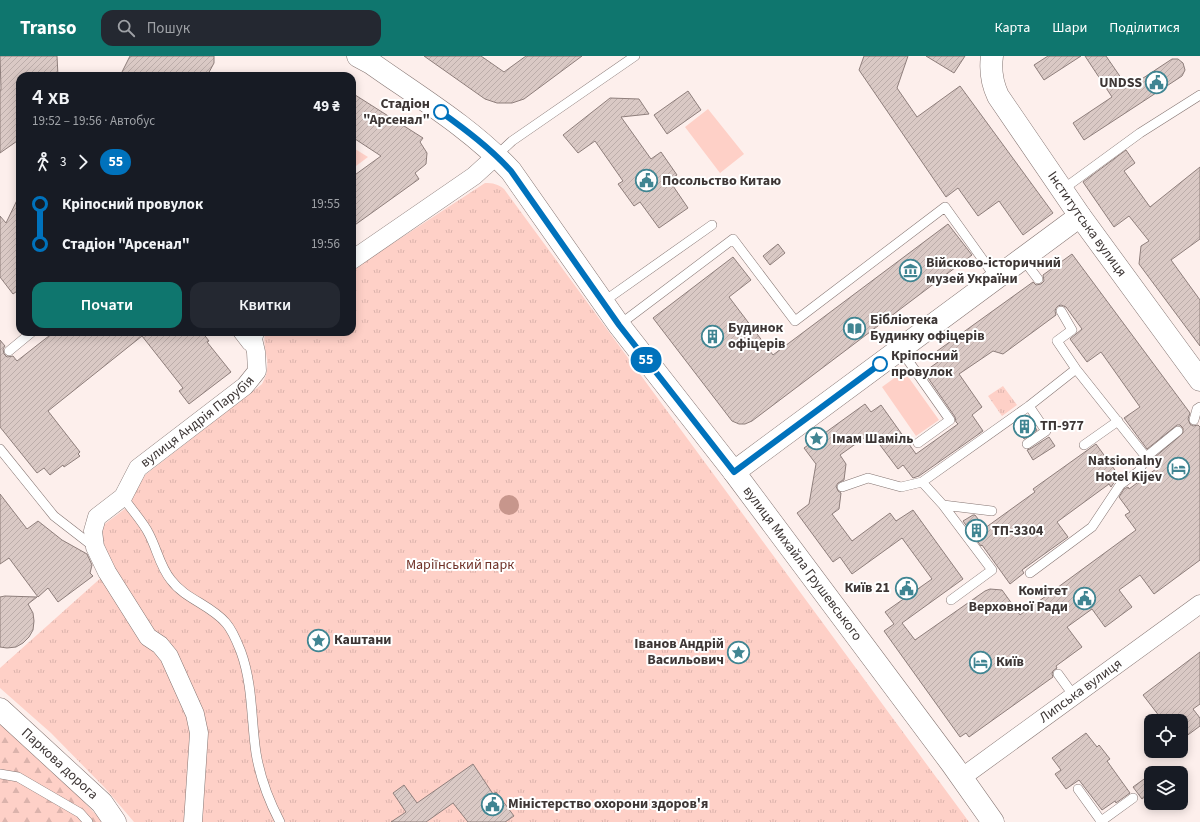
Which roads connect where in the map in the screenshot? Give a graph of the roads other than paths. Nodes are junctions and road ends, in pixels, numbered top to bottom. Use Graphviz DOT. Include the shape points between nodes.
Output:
graph roads {
  1 [pos="358,56"];
  2 [pos="635,56"];
  3 [pos="992,58"];
  4 [pos="1200,95"];
  5 [pos="496,156"];
  6 [pos="1062,190"];
  7 [pos="1080,216"];
  8 [pos="712,225"];
  9 [pos="356,257"];
  10 [pos="1023,259"];
  11 [pos="996,278"];
  12 [pos="1038,279"];
  13 [pos="603,302"];
  14 [pos="1061,311"];
  15 [pos="619,325"];
  16 [pos="27,336"];
  17 [pos="240,336"];
  18 [pos="253,339"];
  19 [pos="900,349"];
  20 [pos="9,351"];
  21 [pos="1076,368"];
  22 [pos="1200,380"];
  23 [pos="1029,406"];
  24 [pos="1200,407"];
  25 [pos="1194,420"];
  26 [pos="1118,421"];
  27 [pos="1178,431"];
  28 [pos="918,443"];
  29 [pos="1027,444"];
  30 [pos="1084,445"];
  31 [pos="0,449"];
  32 [pos="1146,457"];
  33 [pos="734,472"];
  34 [pos="922,482"];
  35 [pos="842,487"];
  36 [pos="123,497"];
  37 [pos="943,505"];
  38 [pos="992,511"];
  39 [pos="95,547"];
  40 [pos="1030,573"];
  41 [pos="951,600"];
  42 [pos="1200,604"];
  43 [pos="1058,674"];
  44 [pos="1074,696"];
  45 [pos="0,710"];
  46 [pos="0,774"];
  47 [pos="961,778"];
  48 [pos="1078,789"];
  49 [pos="1133,798"];
  50 [pos="88,822"];
  51 [pos="115,822"];
  52 [pos="193,822"];
  53 [pos="280,822"];
  54 [pos="993,822"];
  55 [pos="1100,822"];
  1 -- 5 [label="main road, вулиця Михайла Грушевського" via="441,112"];
  2 -- 5 [label="lane" via="512,141"];
  3 -- 6 [label="main road, Інститутська вулиця" via="991,72 998,96"];
  4 -- 6 [label="lane"];
  5 -- 9 [label="street" via="474,176"];
  5 -- 13 [label="main road, вулиця Михайла Грушевського" via="511,171"];
  6 -- 7 [label="main road, Інститутська вулиця"];
  7 -- 10 [label="main road"];
  7 -- 22 [label="main road, Інститутська вулиця"];
  8 -- 13 [label="lane"];
  10 -- 11 [label="main road"];
  10 -- 12 [label="lane"];
  11 -- 15 [label="lane" via="944,207 795,321 733,239"];
  11 -- 19 [label="main road"];
  13 -- 15 [label="main road, вулиця Михайла Грушевського"];
  14 -- 21 [label="lane" via="1072,330 1057,341"];
  15 -- 33 [label="main road, вулиця Михайла Грушевського"];
  16 -- 20 [label="lane"];
  17 -- 18 [label="lane" via="247,345"];
  18 -- 36 [label="street, вулиця Андрія Парубія" via="257,371 245,386 138,468"];
  19 -- 28 [label="lane" via="950,420"];
  19 -- 33 [label="main road"];
  21 -- 23 [label="lane"];
  21 -- 26 [label="lane"];
  23 -- 29 [label="lane" via="1046,431"];
  23 -- 34 [label="lane"];
  24 -- 25 [label="lane"];
  26 -- 30 [label="lane"];
  26 -- 32 [label="lane"];
  27 -- 32 [label="lane"];
  31 -- 39 [label="lane" via="54,516"];
  32 -- 40 [label="lane" via="1139,471 1120,485 1092,527"];
  33 -- 47 [label="main road, вулиця Михайла Грушевського"];
  34 -- 35 [label="lane" via="901,487 868,478"];
  34 -- 37 [label="lane"];
  36 -- 39 [label="street, вулиця Андрія Парубія" via="97,517 93,531"];
  36 -- 53 [label="lane" via="149,533 171,581 226,622 235,638 250,686 257,755 267,792"];
  37 -- 38 [label="lane"];
  37 -- 41 [label="lane" via="992,570"];
  39 -- 52 [label="street, вулиця Андрія Парубія" via="148,637 160,645 169,656 195,714 199,733"];
  42 -- 44 [label="street, Липська вулиця"];
  43 -- 44 [label="lane"];
  44 -- 47 [label="street, Липська вулиця"];
  45 -- 51 [label="main road, Паркова дорога" via="102,803"];
  46 -- 50 [label="lane" via="18,777 80,813"];
  47 -- 54 [label="main road, вулиця Михайла Грушевського"];
  48 -- 55 [label="lane"];
  49 -- 55 [label="lane"];
}
